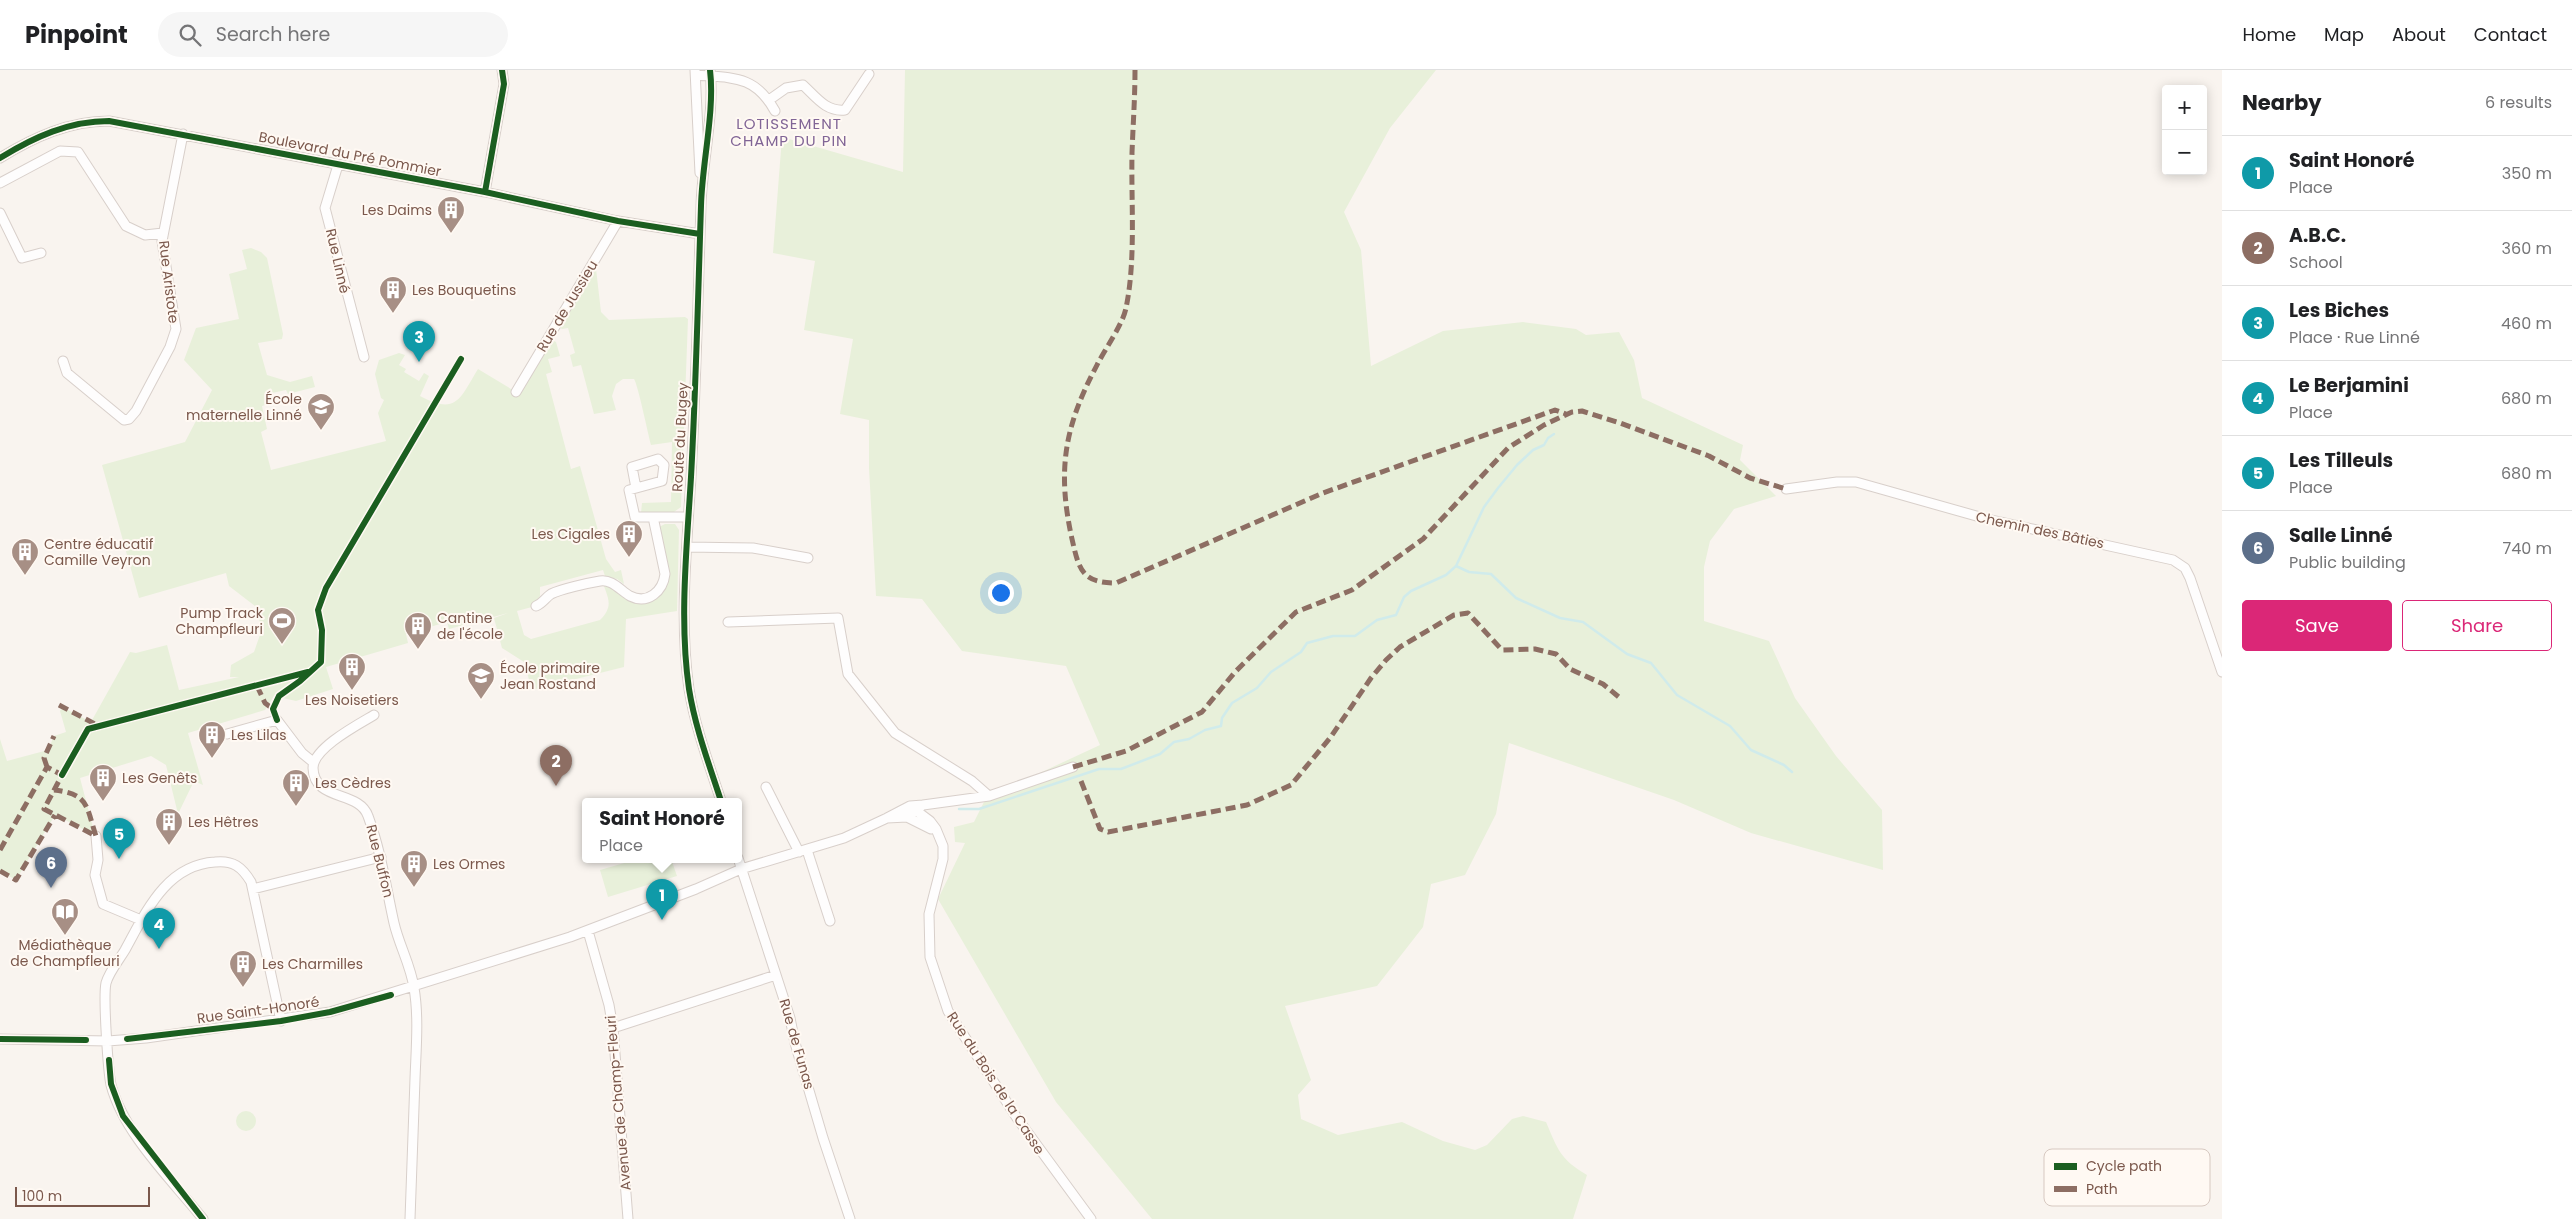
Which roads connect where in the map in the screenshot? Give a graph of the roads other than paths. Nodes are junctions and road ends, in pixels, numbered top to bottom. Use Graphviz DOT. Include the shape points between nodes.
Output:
graph roads {
  1 [pos="502,70"];
  2 [pos="695,73"];
  3 [pos="710,73"];
  4 [pos="870,74"];
  5 [pos="769,100"];
  6 [pos="775,111"];
  7 [pos="183,134"];
  8 [pos="0,158"];
  9 [pos="338,165"];
  10 [pos="0,183"];
  11 [pos="702,185"];
  12 [pos="484,192"];
  13 [pos="0,213"];
  14 [pos="618,221"];
  15 [pos="163,233"];
  16 [pos="700,234"];
  17 [pos="42,253"];
  18 [pos="364,357"];
  19 [pos="63,361"];
  20 [pos="516,392"];
  21 [pos="636,488"];
  22 [pos="1786,489"];
  23 [pos="653,517"];
  24 [pos="688,517"];
  25 [pos="687,547"];
  26 [pos="808,558"];
  27 [pos="536,606"];
  28 [pos="728,622"];
  29 [pos="2222,672"];
  30 [pos="374,715"];
  31 [pos="227,734"];
  32 [pos="313,762"];
  33 [pos="1073,767"];
  34 [pos="766,787"];
  35 [pos="989,796"];
  36 [pos="720,798"];
  37 [pos="917,807"];
  38 [pos="907,816"];
  39 [pos="887,818"];
  40 [pos="96,836"];
  41 [pos="943,846"];
  42 [pos="803,851"];
  43 [pos="381,857"];
  44 [pos="739,863"];
  45 [pos="741,869"];
  46 [pos="253,889"];
  47 [pos="141,920"];
  48 [pos="830,921"];
  49 [pos="588,931"];
  50 [pos="776,975"];
  51 [pos="414,987"];
  52 [pos="281,1021"];
  53 [pos="613,1028"];
  54 [pos="0,1039"];
  55 [pos="108,1041"];
  56 [pos="203,1219"];
  57 [pos="410,1219"];
  58 [pos="628,1219"];
  59 [pos="850,1219"];
  60 [pos="1091,1219"];
  1 -- 12 [label="street" via="504,84"];
  2 -- 3 [label="street"];
  2 -- 11 [label="street, Route du Bugey"];
  3 -- 5 [label="street" via="744,79 761,89"];
  3 -- 11 [label="street, Route du Bugey" via="707,151"];
  4 -- 5 [label="street" via="845,110 836,111 825,106 803,84 786,88"];
  5 -- 6 [label="street"];
  7 -- 8 [label="street, Boulevard du Pré Pommier" via="109,121 90,121 42,134"];
  7 -- 9 [label="street, Boulevard du Pré Pommier"];
  7 -- 15 [label="street, Rue Aristote"];
  9 -- 12 [label="street, Boulevard du Pré Pommier"];
  9 -- 18 [label="street, Rue Linné" via="325,208"];
  10 -- 15 [label="street" via="60,151 78,152 126,226 145,235"];
  11 -- 16 [label="street, Route du Bugey"];
  12 -- 14 [label="street, Boulevard du Pré Pommier"];
  13 -- 17 [label="street" via="22,258"];
  14 -- 16 [label="street, Boulevard du Pré Pommier"];
  14 -- 20 [label="street, Rue de Jussieu"];
  15 -- 19 [label="street, Rue Aristote" via="176,329 136,411 124,420 67,374"];
  16 -- 24 [label="street, Route du Bugey" via="698,344"];
  21 -- 23 [label="street" via="629,490 635,517"];
  22 -- 29 [label="street, Chemin des Bâties" via="1856,482 1987,519 2173,560 2185,568 2190,578"];
  23 -- 24 [label="street"];
  23 -- 27 [label="street" via="665,574 664,583 652,597 635,598 602,580 551,595"];
  24 -- 25 [label="street, Route du Bugey"];
  25 -- 26 [label="street" via="753,548"];
  25 -- 36 [label="street, Route du Bugey" via="689,686 694,715"];
  28 -- 35 [label="street" via="838,618 848,674 895,733 972,780"];
  30 -- 32 [label="street" via="343,734"];
  31 -- 32 [label="street, Rue Buffon" via="277,720"];
  32 -- 43 [label="street, Rue Buffon" via="319,785 363,807"];
  33 -- 35 [label="street"];
  34 -- 42 [label="street"];
  35 -- 37 [label="street"];
  37 -- 38 [label="street"];
  37 -- 39 [label="street"];
  37 -- 41 [label="street" via="936,829"];
  38 -- 39 [label="street"];
  38 -- 41 [label="street" via="929,827"];
  39 -- 42 [label="street" via="844,838"];
  40 -- 47 [label="street" via="98,860 95,875 103,904"];
  41 -- 60 [label="street, Rue du Bois de la Casse" via="943,859 929,914 930,957 948,1011 1017,1118"];
  42 -- 45 [label="street"];
  42 -- 48 [label="street"];
  43 -- 46 [label="street"];
  43 -- 51 [label="street, Rue Buffon" via="394,924"];
  44 -- 45 [label="street"];
  45 -- 49 [label="street, Rue Saint-Honoré"];
  45 -- 50 [label="street, Rue de Funas"];
  46 -- 47 [label="street" via="243,870 234,863 204,862 186,869 167,883"];
  46 -- 52 [label="street"];
  47 -- 55 [label="street" via="106,983"];
  49 -- 51 [label="street, Rue Saint-Honoré"];
  49 -- 53 [label="street, Avenue de Champ-Fleuri"];
  50 -- 53 [label="street"];
  50 -- 59 [label="street, Rue de Funas" via="834,1175"];
  51 -- 52 [label="street, Rue Saint-Honoré" via="330,1012"];
  51 -- 57 [label="street, Rue Buffon" via="416,1043"];
  52 -- 55 [label="street, Rue Saint-Honoré"];
  53 -- 58 [label="street, Avenue de Champ-Fleuri"];
  54 -- 55 [label="street, Rue Saint-Honoré"];
  55 -- 56 [label="street" via="111,1084 123,1116"];
}
